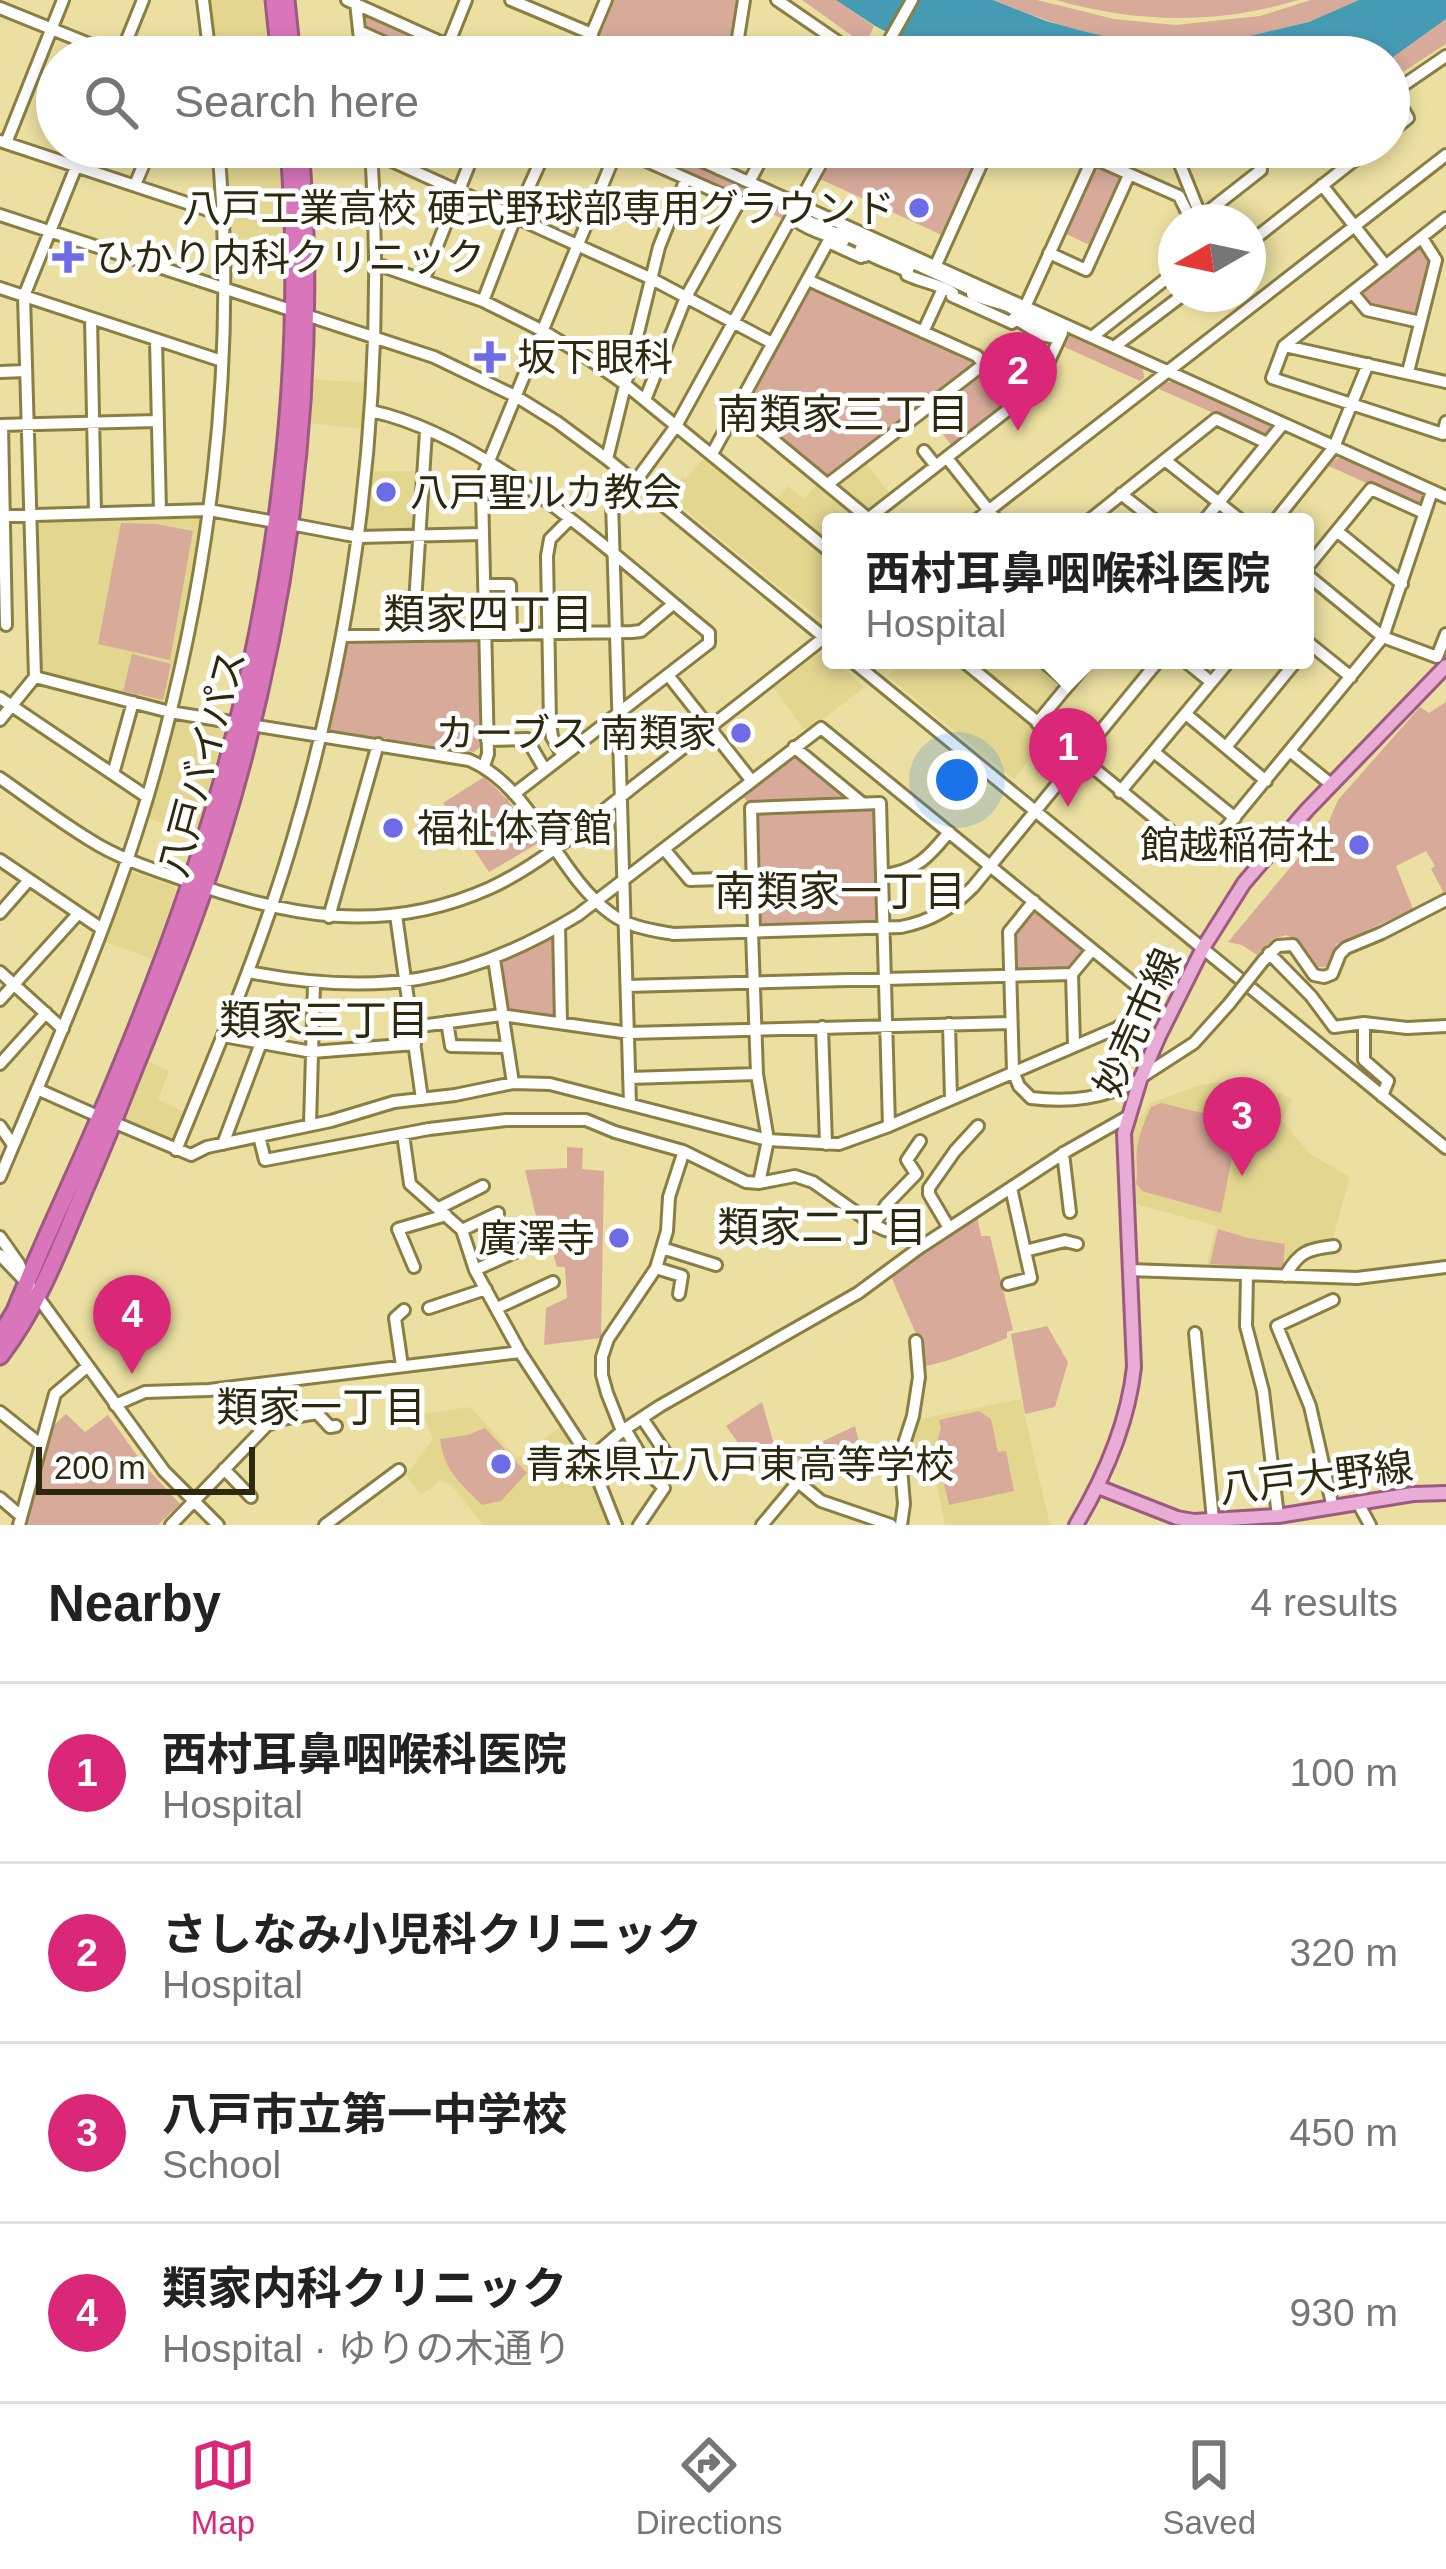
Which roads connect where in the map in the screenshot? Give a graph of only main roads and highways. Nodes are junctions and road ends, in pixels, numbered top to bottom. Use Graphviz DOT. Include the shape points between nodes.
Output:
graph roads {
  1 [pos="274,0"];
  2 [pos="286,0"];
  3 [pos="278,36"];
  4 [pos="290,36"];
  5 [pos="295,168"];
  6 [pos="1446,667"];
  7 [pos="107,1120"];
  8 [pos="27,1282"];
  9 [pos="0,1324"];
  10 [pos="0,1336"];
  11 [pos="0,1359"];
  12 [pos="1098,1487"];
  13 [pos="1446,1493"];
  14 [pos="1176,1521"];
  15 [pos="1076,1525"];
  1 -- 3 [label="highway"];
  2 -- 4 [label="highway"];
  5 -- 7 [label="highway, 八戸バイパス" via="299,446 273,629 197,885"];
  6 -- 12 [label="main road, 妙売市線" via="1244,883 1141,1078 1124,1133 1131,1396"];
  7 -- 8 [label="highway, 八戸バイパス"];
  7 -- 11 [label="highway, 八戸バイパス" via="38,1298"];
  8 -- 9 [label="highway"];
  8 -- 10 [label="highway, 八戸バイパス"];
  12 -- 14 [label="main road, 八戸大野線"];
  12 -- 15 [label="main road"];
  13 -- 14 [label="main road, 八戸大野線"];
}
